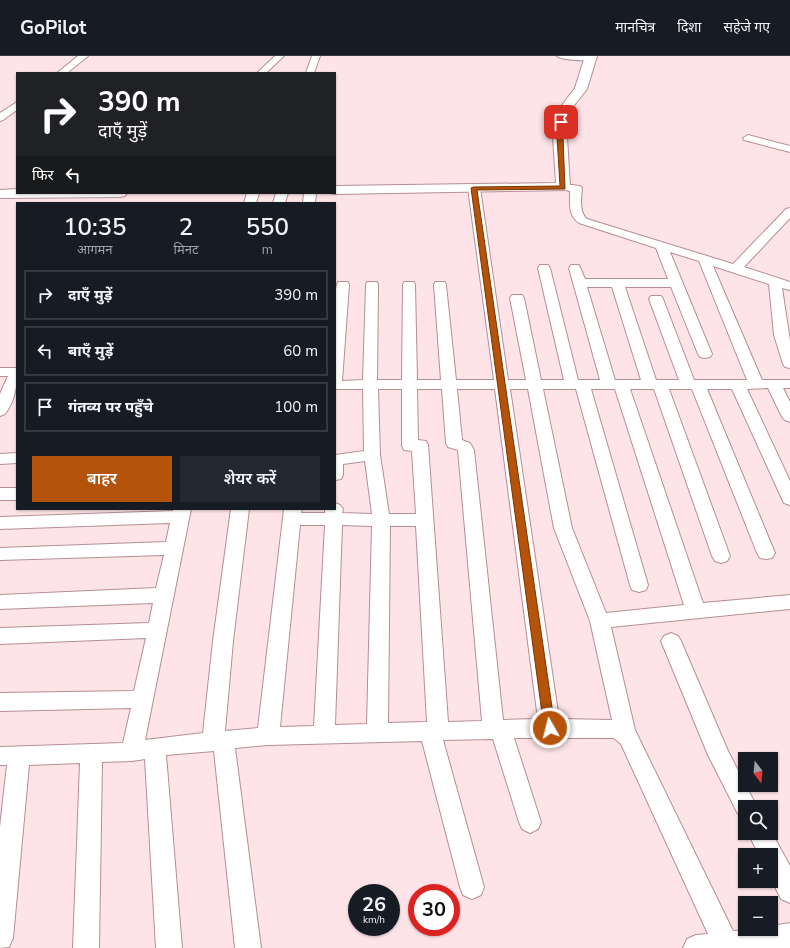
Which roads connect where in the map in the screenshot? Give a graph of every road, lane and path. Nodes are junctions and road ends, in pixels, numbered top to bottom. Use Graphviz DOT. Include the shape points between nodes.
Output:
graph roads {
  1 [pos="84,56"];
  2 [pos="280,56"];
  3 [pos="316,56"];
  4 [pos="561,56"];
  5 [pos="591,57"];
  6 [pos="62,72"];
  7 [pos="263,72"];
  8 [pos="310,72"];
  9 [pos="16,106"];
  10 [pos="0,118"];
  11 [pos="748,138"];
  12 [pos="788,146"];
  13 [pos="563,187"];
  14 [pos="474,188"];
  15 [pos="336,190"];
  16 [pos="0,194"];
  17 [pos="16,194"];
  18 [pos="790,211"];
  19 [pos="661,245"];
  20 [pos="704,259"];
  21 [pos="544,268"];
  22 [pos="575,268"];
  23 [pos="735,269"];
  24 [pos="775,281"];
  25 [pos="579,283"];
  26 [pos="618,283"];
  27 [pos="676,283"];
  28 [pos="440,284"];
  29 [pos="372,285"];
  30 [pos="409,285"];
  31 [pos="343,286"];
  32 [pos="790,286"];
  33 [pos="517,298"];
  34 [pos="656,299"];
  35 [pos="705,354"];
  36 [pos="790,364"];
  37 [pos="12,370"];
  38 [pos="336,370"];
  39 [pos="410,384"];
  40 [pos="448,384"];
  41 [pos="501,384"];
  42 [pos="534,384"];
  43 [pos="577,384"];
  44 [pos="615,384"];
  45 [pos="655,384"];
  46 [pos="693,384"];
  47 [pos="737,384"];
  48 [pos="756,384"];
  49 [pos="773,384"];
  50 [pos="790,384"];
  51 [pos="336,385"];
  52 [pos="370,385"];
  53 [pos="0,411"];
  54 [pos="790,417"];
  55 [pos="372,455"];
  56 [pos="0,458"];
  57 [pos="16,458"];
  58 [pos="336,461"];
  59 [pos="0,494"];
  60 [pos="16,494"];
  61 [pos="790,499"];
  62 [pos="240,510"];
  63 [pos="181,513"];
  64 [pos="293,514"];
  65 [pos="334,514"];
  66 [pos="381,519"];
  67 [pos="424,520"];
  68 [pos="0,523"];
  69 [pos="174,548"];
  70 [pos="766,553"];
  71 [pos="0,554"];
  72 [pos="721,556"];
  73 [pos="639,584"];
  74 [pos="165,595"];
  75 [pos="0,602"];
  76 [pos="790,602"];
  77 [pos="696,612"];
  78 [pos="600,621"];
  79 [pos="157,630"];
  80 [pos="0,636"];
  81 [pos="671,641"];
  82 [pos="143,699"];
  83 [pos="0,702"];
  84 [pos="550,728"];
  85 [pos="497,730"];
  86 [pos="434,732"];
  87 [pos="377,733"];
  88 [pos="625,733"];
  89 [pos="324,734"];
  90 [pos="268,736"];
  91 [pos="218,741"];
  92 [pos="155,747"];
  93 [pos="132,752"];
  94 [pos="92,753"];
  95 [pos="10,756"];
  96 [pos="742,800"];
  97 [pos="530,822"];
  98 [pos="764,840"];
  99 [pos="472,887"];
  100 [pos="790,891"];
  101 [pos="790,936"];
  102 [pos="0,938"];
  103 [pos="726,944"];
  104 [pos="86,948"];
  105 [pos="169,948"];
  106 [pos="248,948"];
  107 [pos="696,948"];
  1 -- 6 [label="street"];
  2 -- 7 [label="street"];
  3 -- 8 [label="street"];
  4 -- 5 [label="street"];
  5 -- 13 [label="street" via="581,89 562,113 560,137"];
  9 -- 10 [label="street"];
  11 -- 12 [label="street"];
  13 -- 14 [label="street"];
  13 -- 19 [label="street" via="576,188 577,215 580,219"];
  14 -- 15 [label="street"];
  14 -- 41 [label="street"];
  16 -- 17 [label="street"];
  18 -- 23 [label="street"];
  19 -- 20 [label="street"];
  19 -- 27 [label="street"];
  20 -- 23 [label="street"];
  20 -- 48 [label="street"];
  21 -- 43 [label="street"];
  22 -- 25 [label="street"];
  23 -- 24 [label="street"];
  24 -- 32 [label="street"];
  24 -- 36 [label="street" via="781,335"];
  25 -- 26 [label="street"];
  25 -- 44 [label="street"];
  26 -- 27 [label="street"];
  26 -- 45 [label="street"];
  27 -- 35 [label="street"];
  28 -- 40 [label="street"];
  29 -- 52 [label="street"];
  30 -- 39 [label="street"];
  31 -- 38 [label="street"];
  33 -- 42 [label="street"];
  34 -- 46 [label="street"];
  37 -- 53 [label="street"];
  39 -- 40 [label="street"];
  39 -- 52 [label="street"];
  39 -- 67 [label="street" via="410,446 420,445"];
  40 -- 41 [label="street"];
  40 -- 85 [label="street" via="454,443 466,450"];
  41 -- 42 [label="street"];
  41 -- 84 [label="street"];
  42 -- 43 [label="street"];
  42 -- 78 [label="street" via="562,528"];
  43 -- 44 [label="street"];
  43 -- 73 [label="street"];
  44 -- 45 [label="street"];
  44 -- 77 [label="street"];
  45 -- 46 [label="street"];
  45 -- 72 [label="street"];
  46 -- 47 [label="street"];
  46 -- 70 [label="street"];
  47 -- 48 [label="street"];
  47 -- 61 [label="street"];
  48 -- 49 [label="street"];
  49 -- 50 [label="street"];
  49 -- 54 [label="street"];
  51 -- 52 [label="street"];
  52 -- 55 [label="street"];
  55 -- 58 [label="street"];
  55 -- 66 [label="street"];
  56 -- 57 [label="street"];
  59 -- 60 [label="street"];
  62 -- 91 [label="street" via="223,641"];
  63 -- 68 [label="street"];
  63 -- 69 [label="street"];
  64 -- 65 [label="street"];
  64 -- 90 [label="street"];
  65 -- 66 [label="street"];
  65 -- 89 [label="street"];
  66 -- 67 [label="street"];
  66 -- 87 [label="street"];
  67 -- 86 [label="street"];
  69 -- 71 [label="street"];
  69 -- 74 [label="street"];
  74 -- 75 [label="street"];
  74 -- 79 [label="street"];
  76 -- 77 [label="street"];
  77 -- 78 [label="street"];
  78 -- 88 [label="street"];
  79 -- 80 [label="street"];
  79 -- 82 [label="street"];
  81 -- 96 [label="street" via="719,755"];
  82 -- 83 [label="street"];
  82 -- 93 [label="street"];
  84 -- 85 [label="street"];
  84 -- 88 [label="street" via="619,728"];
  85 -- 86 [label="street"];
  85 -- 97 [label="street"];
  86 -- 87 [label="street"];
  86 -- 99 [label="street"];
  87 -- 89 [label="street"];
  88 -- 103 [label="street"];
  89 -- 90 [label="street"];
  90 -- 91 [label="street"];
  91 -- 92 [label="street"];
  91 -- 106 [label="street"];
  92 -- 93 [label="street"];
  92 -- 105 [label="street"];
  93 -- 94 [label="street"];
  94 -- 95 [label="street"];
  94 -- 104 [label="street"];
  95 -- 102 [label="street"];
  98 -- 100 [label="street"];
  101 -- 103 [label="street"];
  103 -- 107 [label="street"];
}
